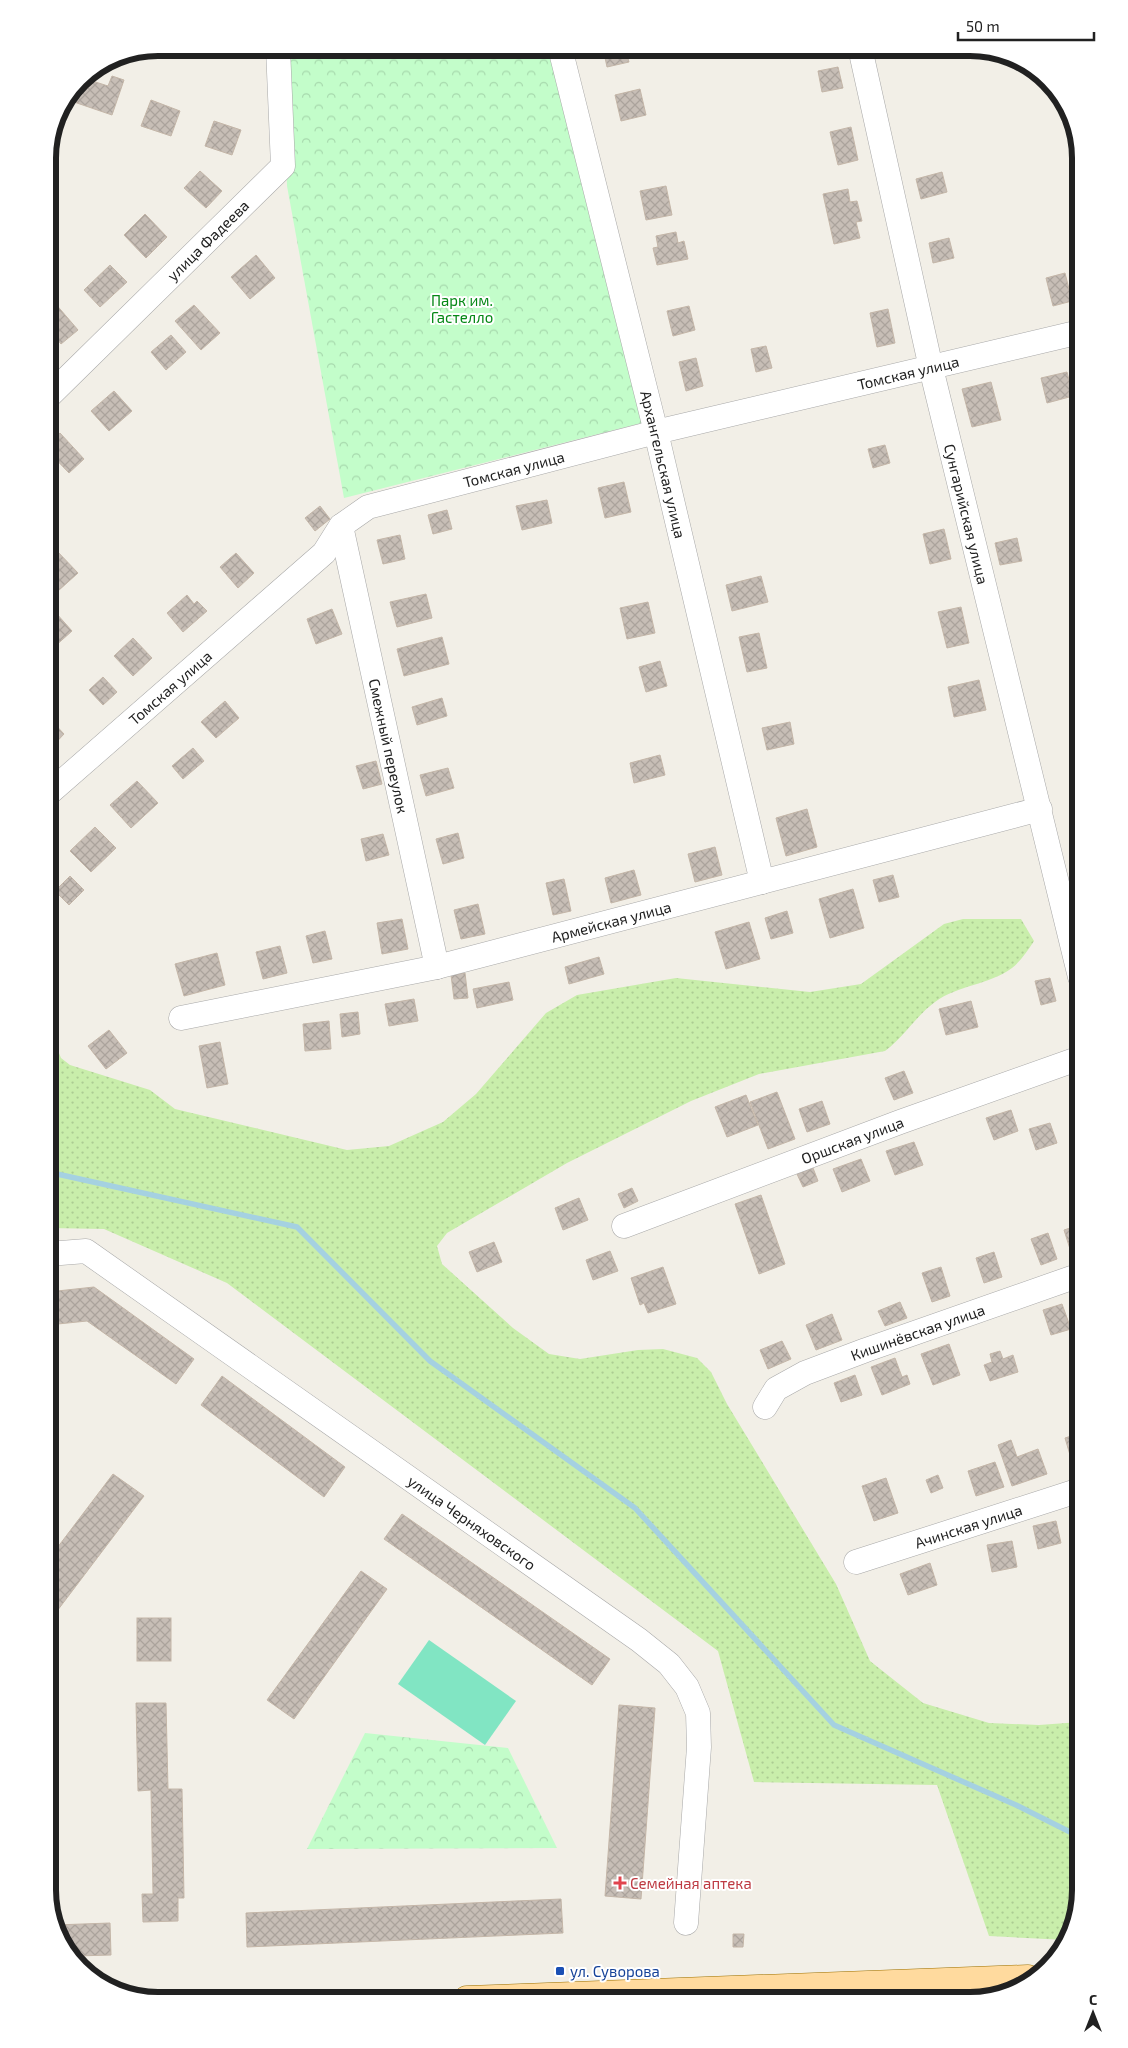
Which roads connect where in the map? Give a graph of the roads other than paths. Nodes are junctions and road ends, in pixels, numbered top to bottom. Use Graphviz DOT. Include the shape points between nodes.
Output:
graph roads {
  1 [pos="278,56"];
  2 [pos="562,56"];
  3 [pos="862,56"];
  4 [pos="1072,334"];
  5 [pos="931,368"];
  6 [pos="56,389"];
  7 [pos="656,432"];
  8 [pos="341,526"];
  9 [pos="56,787"];
  10 [pos="1040,809"];
  11 [pos="762,882"];
  12 [pos="1072,943"];
  13 [pos="438,967"];
  14 [pos="181,1018"];
  15 [pos="1072,1061"];
  16 [pos="624,1226"];
  17 [pos="56,1253"];
  18 [pos="1072,1278"];
  19 [pos="765,1407"];
  20 [pos="1072,1493"];
  21 [pos="856,1562"];
  22 [pos="686,1924"];
  23 [pos="1018,1979"];
  24 [pos="906,1983"];
  25 [pos="771,1992"];
  26 [pos="893,1992"];
  1 -- 6 [label="street, улица Фадеева" via="282,166"];
  2 -- 7 [label="street, Архангельская улица"];
  3 -- 5 [label="street, Сунгарийская улица"];
  4 -- 5 [label="street, Томская улица"];
  5 -- 7 [label="street, Томская улица"];
  5 -- 10 [label="street, Сунгарийская улица"];
  7 -- 8 [label="street, Томская улица" via="368,507"];
  7 -- 11 [label="street, Архангельская улица"];
  8 -- 9 [label="street, Томская улица" via="324,553"];
  8 -- 13 [label="street, Смежный переулок"];
  10 -- 11 [label="street, Армейская улица"];
  10 -- 12 [label="street, Сунгарийская улица"];
  11 -- 13 [label="street, Армейская улица"];
  13 -- 14 [label="street, Армейская улица"];
  15 -- 16 [label="street, Оршская улица"];
  17 -- 22 [label="street, улица Черняховского" via="86,1251 624,1629 669,1664 687,1688 698,1713 699,1747"];
  18 -- 19 [label="street, Кишинёвская улица" via="805,1373 776,1389"];
  20 -- 21 [label="street, Ачинская улица"];
  23 -- 24 [label="main road"];
  24 -- 25 [label="main road"];
  24 -- 26 [label="street"];
}
